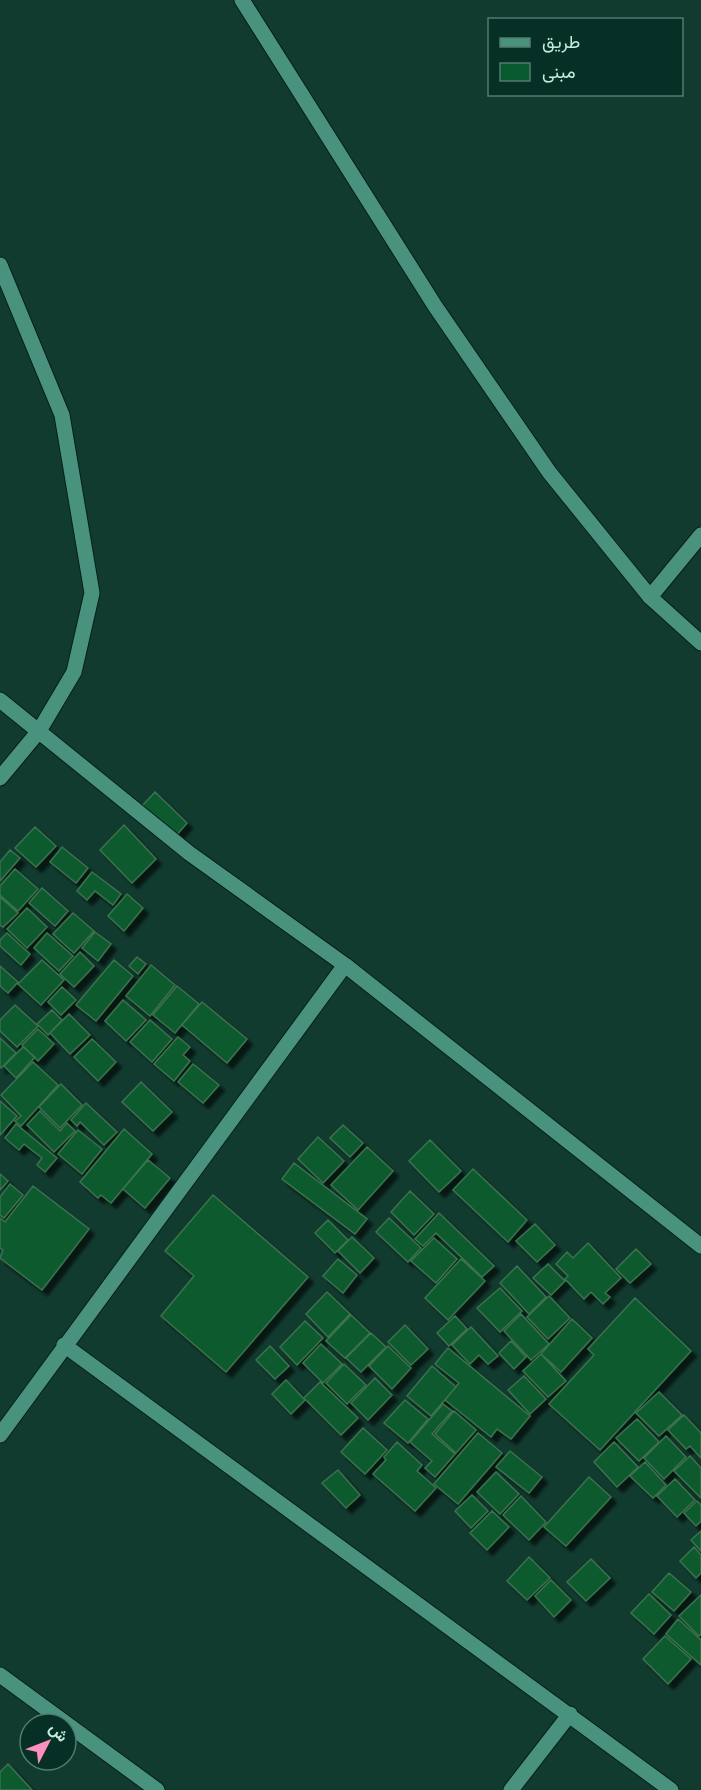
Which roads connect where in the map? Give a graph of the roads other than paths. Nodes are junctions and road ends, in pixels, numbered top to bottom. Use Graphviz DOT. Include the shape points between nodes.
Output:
graph roads {
  1 [pos="242,0"];
  2 [pos="0,265"];
  3 [pos="701,535"];
  4 [pos="650,597"];
  5 [pos="701,643"];
  6 [pos="0,700"];
  7 [pos="39,731"];
  8 [pos="0,778"];
  9 [pos="345,965"];
  10 [pos="701,1246"];
  11 [pos="64,1345"];
  12 [pos="0,1435"];
  13 [pos="0,1675"];
  14 [pos="570,1714"];
  15 [pos="157,1790"];
  16 [pos="510,1790"];
  17 [pos="671,1790"];
  1 -- 4 [label="street" via="442,316 549,472"];
  2 -- 7 [label="street" via="62,415 92,593 74,672"];
  3 -- 4 [label="street"];
  4 -- 5 [label="street"];
  6 -- 7 [label="street"];
  7 -- 8 [label="street"];
  7 -- 9 [label="street" via="189,853"];
  9 -- 10 [label="street"];
  9 -- 11 [label="street"];
  11 -- 12 [label="street"];
  11 -- 14 [label="street"];
  13 -- 15 [label="street"];
  14 -- 16 [label="street"];
  14 -- 17 [label="street"];
}
